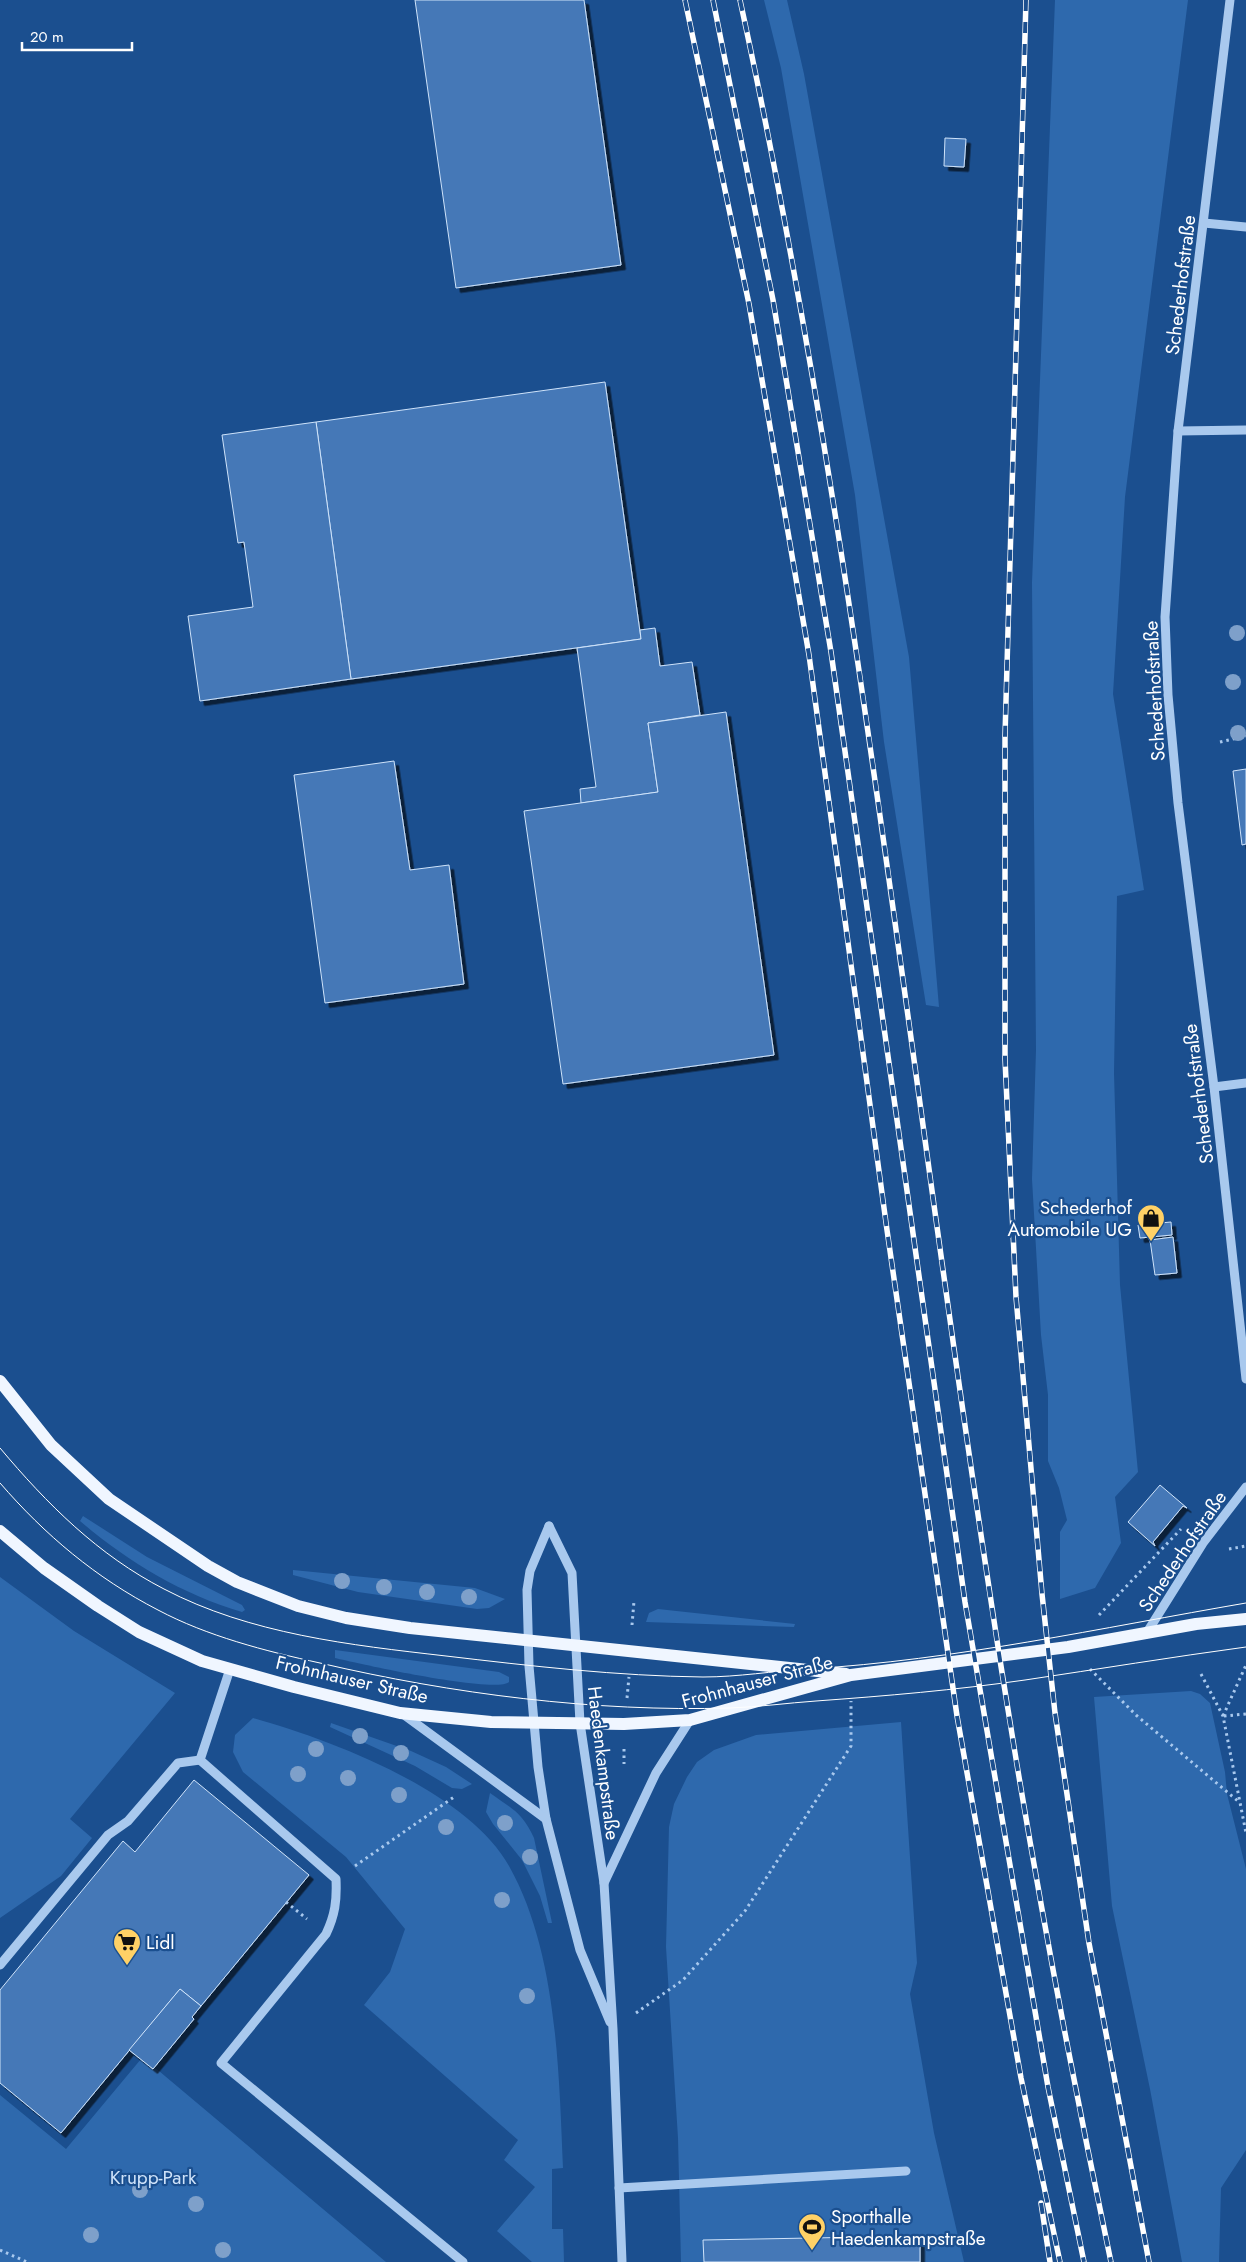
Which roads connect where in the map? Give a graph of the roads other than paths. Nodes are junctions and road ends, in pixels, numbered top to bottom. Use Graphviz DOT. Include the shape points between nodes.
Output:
graph roads {
  1 [pos="1230,0"];
  2 [pos="1204,224"];
  3 [pos="1246,227"];
  4 [pos="1246,430"];
  5 [pos="1178,431"];
  6 [pos="1246,1083"];
  7 [pos="1214,1087"];
  8 [pos="1246,1379"];
  9 [pos="0,1382"];
  10 [pos="1246,1487"];
  11 [pos="0,1531"];
  12 [pos="1246,1620"];
  13 [pos="1146,1634"];
  14 [pos="529,1642"];
  15 [pos="577,1646"];
  16 [pos="230,1669"];
  17 [pos="851,1675"];
  18 [pos="400,1713"];
  19 [pos="690,1720"];
  20 [pos="534,1723"];
  21 [pos="580,1723"];
  22 [pos="200,1760"];
  23 [pos="546,1818"];
  24 [pos="604,1883"];
  25 [pos="0,1965"];
  26 [pos="613,2029"];
  27 [pos="906,2171"];
  28 [pos="619,2188"];
  29 [pos="463,2262"];
  30 [pos="622,2262"];
  1 -- 2 [label="street, Schederhofstraße"];
  2 -- 3 [label="street"];
  2 -- 5 [label="street, Schederhofstraße"];
  4 -- 5 [label="street"];
  5 -- 7 [label="street, Schederhofstraße" via="1165,616 1168,695 1178,803"];
  6 -- 7 [label="street"];
  7 -- 8 [label="street, Schederhofstraße"];
  9 -- 14 [label="main road, Frohnhauser Straße" via="50,1445 109,1499 236,1582 298,1606 346,1618"];
  10 -- 13 [label="street, Schederhofstraße" via="1203,1543"];
  11 -- 16 [label="main road, Frohnhauser Straße" via="44,1568 117,1618 174,1650"];
  12 -- 13 [label="main road, Frohnhauser Straße" via="1196,1624"];
  13 -- 17 [label="main road, Frohnhauser Straße"];
  14 -- 15 [label="main road, Frohnhauser Straße"];
  14 -- 15 [label="street" via="527,1590 530,1571 549,1526 572,1573"];
  14 -- 20 [label="street, Haedenkampstraße"];
  15 -- 17 [label="main road, Frohnhauser Straße"];
  15 -- 21 [label="street, Haedenkampstraße"];
  16 -- 18 [label="main road, Frohnhauser Straße"];
  16 -- 22 [label="street"];
  17 -- 19 [label="main road, Frohnhauser Straße"];
  18 -- 20 [label="main road, Frohnhauser Straße"];
  18 -- 23 [label="street"];
  19 -- 21 [label="main road, Frohnhauser Straße"];
  19 -- 24 [label="street, Haedenkampstraße" via="656,1773"];
  20 -- 21 [label="main road, Frohnhauser Straße"];
  20 -- 23 [label="street, Haedenkampstraße"];
  21 -- 24 [label="street, Haedenkampstraße"];
  22 -- 25 [label="street" via="178,1763 128,1821 108,1836"];
  22 -- 29 [label="street" via="336,1879 335,1915 326,1934 221,2064"];
  23 -- 26 [label="street, Haedenkampstraße" via="580,1950"];
  24 -- 26 [label="street, Haedenkampstraße"];
  26 -- 28 [label="street, Haedenkampstraße"];
  27 -- 28 [label="street"];
  28 -- 30 [label="street, Haedenkampstraße"];
}
